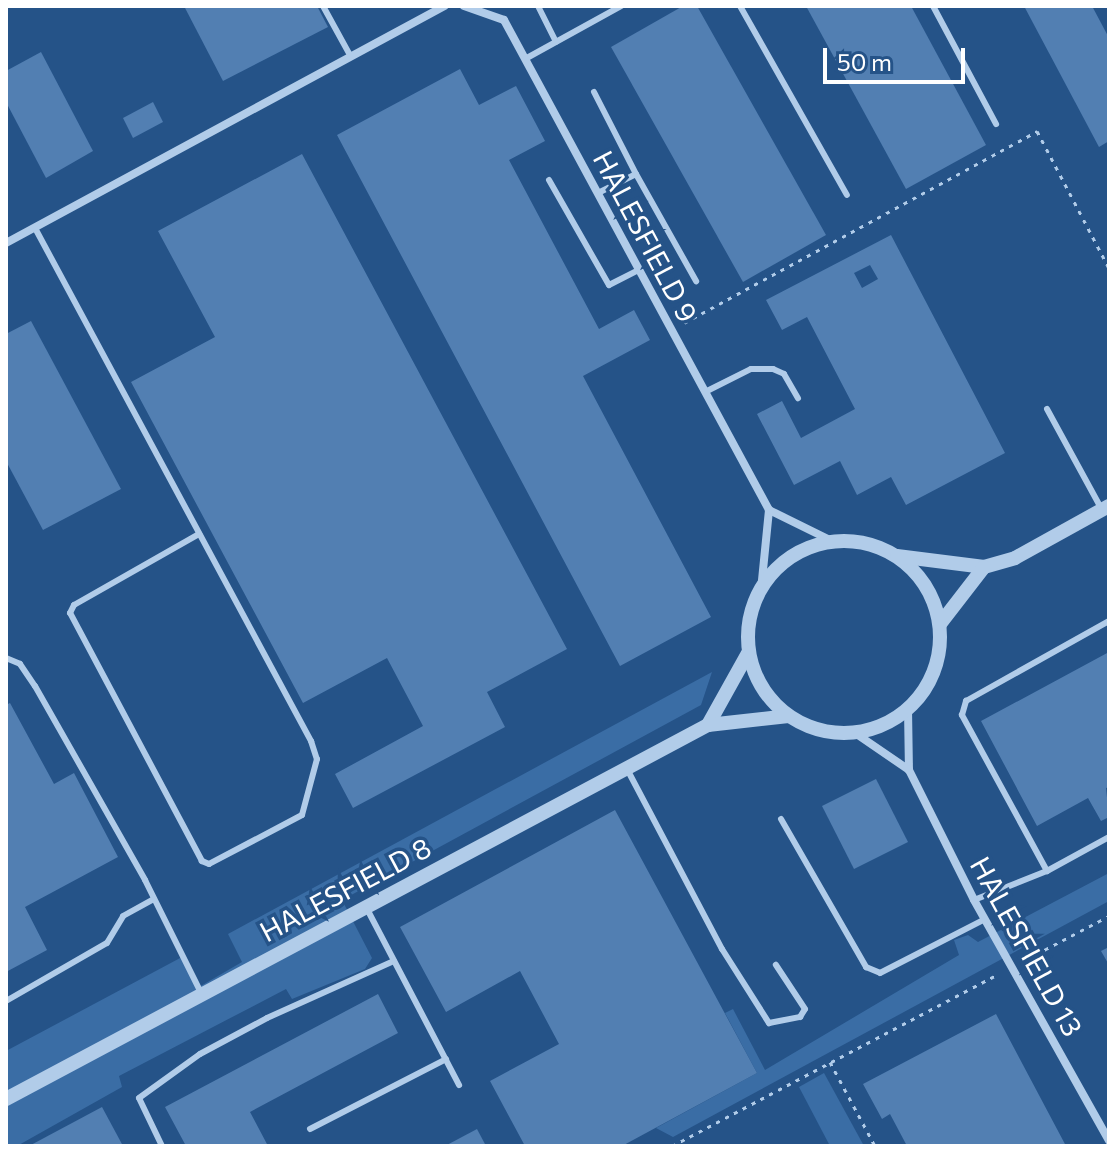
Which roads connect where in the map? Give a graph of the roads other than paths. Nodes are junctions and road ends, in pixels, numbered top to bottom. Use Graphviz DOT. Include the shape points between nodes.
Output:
graph roads {
  1 [pos="323,6"];
  2 [pos="445,6"];
  3 [pos="464,6"];
  4 [pos="538,6"];
  5 [pos="621,6"];
  6 [pos="740,6"];
  7 [pos="933,6"];
  8 [pos="556,42"];
  9 [pos="351,57"];
  10 [pos="525,59"];
  11 [pos="594,92"];
  12 [pos="996,124"];
  13 [pos="636,174"];
  14 [pos="549,180"];
  15 [pos="598,193"];
  16 [pos="847,195"];
  17 [pos="35,228"];
  18 [pos="6,243"];
  19 [pos="639,270"];
  20 [pos="696,281"];
  21 [pos="705,392"];
  22 [pos="798,398"];
  23 [pos="1047,409"];
  24 [pos="1105,508"];
  25 [pos="769,510"];
  26 [pos="199,534"];
  27 [pos="830,540"];
  28 [pos="897,556"];
  29 [pos="984,567"];
  30 [pos="762,580"];
  31 [pos="1109,621"];
  32 [pos="940,624"];
  33 [pos="748,653"];
  34 [pos="6,658"];
  35 [pos="908,709"];
  36 [pos="788,716"];
  37 [pos="708,725"];
  38 [pos="855,733"];
  39 [pos="627,769"];
  40 [pos="909,770"];
  41 [pos="781,819"];
  42 [pos="1109,837"];
  43 [pos="1047,871"];
  44 [pos="154,899"];
  45 [pos="974,900"];
  46 [pos="366,907"];
  47 [pos="985,919"];
  48 [pos="394,961"];
  49 [pos="776,965"];
  50 [pos="202,995"];
  51 [pos="6,1001"];
  52 [pos="446,1059"];
  53 [pos="459,1085"];
  54 [pos="6,1099"];
  55 [pos="310,1129"];
  56 [pos="1109,1141"];
  57 [pos="162,1146"];
  1 -- 9 [label="lane"];
  2 -- 9 [label="street"];
  3 -- 10 [label="street, HALESFIELD 9" via="504,20"];
  4 -- 8 [label="lane"];
  5 -- 8 [label="lane"];
  6 -- 16 [label="lane"];
  7 -- 12 [label="lane"];
  8 -- 10 [label="lane"];
  9 -- 17 [label="street"];
  10 -- 15 [label="street, HALESFIELD 9"];
  11 -- 13 [label="lane"];
  13 -- 15 [label="lane"];
  13 -- 20 [label="lane"];
  14 -- 19 [label="lane" via="609,285"];
  15 -- 19 [label="street, HALESFIELD 9"];
  17 -- 18 [label="street"];
  17 -- 26 [label="lane"];
  19 -- 21 [label="street, HALESFIELD 9"];
  21 -- 22 [label="lane" via="751,369 773,369 784,374"];
  21 -- 25 [label="street, HALESFIELD 9"];
  23 -- 24 [label="lane"];
  24 -- 29 [label="street" via="1015,558"];
  25 -- 27 [label="street"];
  25 -- 30 [label="street"];
  26 -- 26 [label="lane" via="317,759 302,815 209,864 202,861 70,613 74,605"];
  27 -- 28 [label="street" via="869,543"];
  27 -- 30 [label="street" via="796,552"];
  28 -- 29 [label="street"];
  28 -- 32 [label="street" via="932,598"];
  29 -- 32 [label="street"];
  30 -- 33 [label="street" via="752,604"];
  31 -- 43 [label="lane" via="966,701 962,715"];
  32 -- 35 [label="street" via="931,679"];
  33 -- 36 [label="street" via="759,683"];
  33 -- 37 [label="street"];
  34 -- 44 [label="lane" via="20,664 35,686"];
  35 -- 38 [label="street"];
  35 -- 40 [label="street"];
  36 -- 37 [label="street, HALESFIELD 8"];
  36 -- 38 [label="street" via="828,732"];
  37 -- 39 [label="street, HALESFIELD 8"];
  38 -- 40 [label="street"];
  39 -- 46 [label="street, HALESFIELD 8"];
  39 -- 49 [label="lane" via="722,949 769,1023 800,1017 805,1009"];
  40 -- 45 [label="street, HALESFIELD 13"];
  41 -- 47 [label="lane" via="866,967 880,973"];
  42 -- 43 [label="lane"];
  43 -- 45 [label="lane"];
  44 -- 50 [label="lane"];
  44 -- 51 [label="lane" via="123,916 107,943"];
  45 -- 47 [label="street, HALESFIELD 13"];
  46 -- 48 [label="lane"];
  46 -- 50 [label="street, HALESFIELD 8"];
  47 -- 56 [label="street, HALESFIELD 13"];
  48 -- 52 [label="lane"];
  48 -- 57 [label="lane" via="267,1018 200,1054 139,1098"];
  50 -- 54 [label="street, HALESFIELD 8"];
  52 -- 53 [label="lane"];
  52 -- 55 [label="lane"];
}
